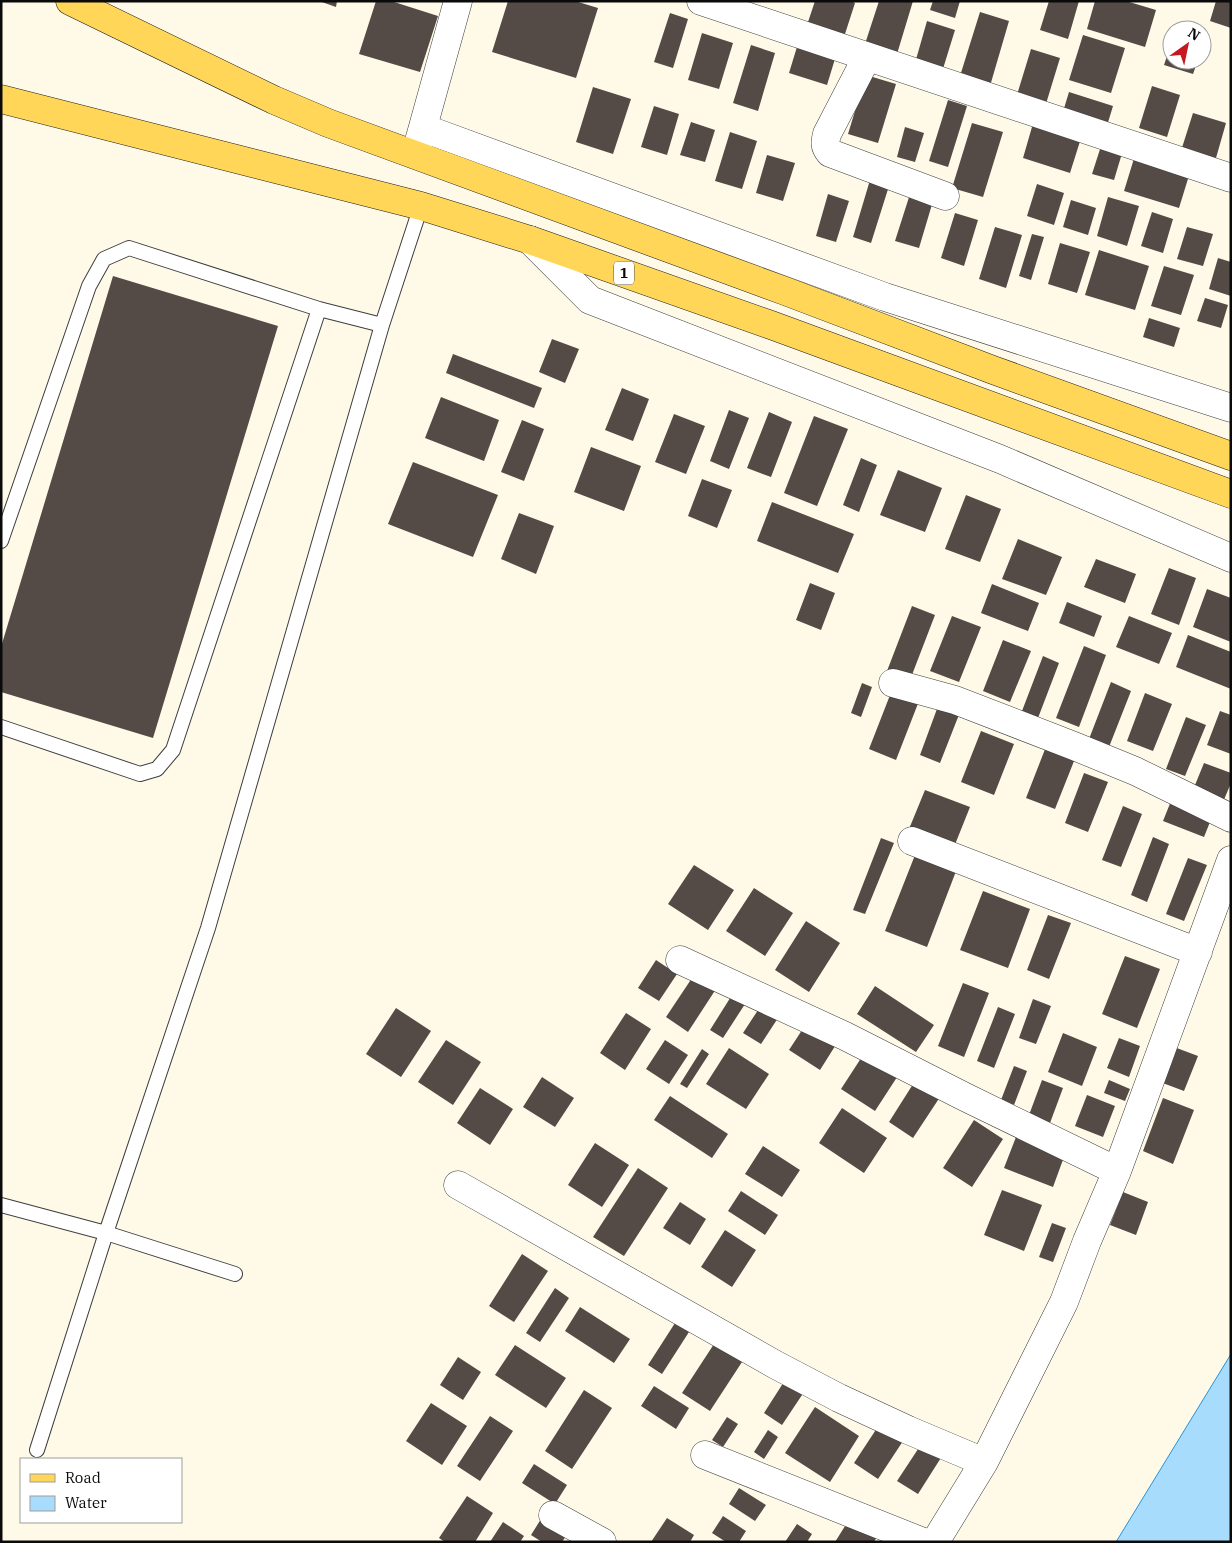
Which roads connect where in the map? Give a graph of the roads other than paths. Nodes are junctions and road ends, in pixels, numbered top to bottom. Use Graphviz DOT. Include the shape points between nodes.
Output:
graph roads {
  1 [pos="70,1"];
  2 [pos="458,1"];
  3 [pos="701,1"];
  4 [pos="868,57"];
  5 [pos="1,99"];
  6 [pos="419,141"];
  7 [pos="1231,178"];
  8 [pos="944,196"];
  9 [pos="421,206"];
  10 [pos="530,240"];
  11 [pos="319,310"];
  12 [pos="382,324"];
  13 [pos="1231,408"];
  14 [pos="1231,456"];
  15 [pos="1231,494"];
  16 [pos="1,541"];
  17 [pos="1231,558"];
  18 [pos="893,683"];
  19 [pos="1,726"];
  20 [pos="1231,818"];
  21 [pos="912,841"];
  22 [pos="1231,860"];
  23 [pos="1198,952"];
  24 [pos="680,960"];
  25 [pos="1117,1171"];
  26 [pos="458,1185"];
  27 [pos="1,1205"];
  28 [pos="106,1233"];
  29 [pos="235,1274"];
  30 [pos="37,1450"];
  31 [pos="705,1455"];
  32 [pos="984,1462"];
  33 [pos="553,1515"];
  34 [pos="602,1542"];
  35 [pos="923,1542"];
  36 [pos="936,1542"];
  1 -- 6 [label="main road" via="328,123"];
  2 -- 6 [label="street"];
  3 -- 4 [label="street"];
  4 -- 7 [label="street"];
  4 -- 8 [label="street" via="827,134 825,148 830,153"];
  5 -- 9 [label="main road, 1"];
  6 -- 13 [label="street" via="885,298"];
  6 -- 14 [label="main road" via="600,224"];
  9 -- 10 [label="main road, 1"];
  9 -- 12 [label="lane"];
  10 -- 15 [label="main road, 1"];
  10 -- 17 [label="street" via="590,300 1000,459"];
  11 -- 12 [label="lane"];
  11 -- 16 [label="lane" via="129,248 104,259 89,286"];
  11 -- 19 [label="lane" via="173,750 157,769 140,774"];
  12 -- 28 [label="lane" via="208,928"];
  18 -- 20 [label="street" via="955,700 1083,750"];
  21 -- 23 [label="street"];
  22 -- 23 [label="street"];
  23 -- 25 [label="street"];
  24 -- 25 [label="street" via="845,1036"];
  25 -- 32 [label="street" via="1064,1302"];
  26 -- 32 [label="street" via="776,1365 839,1398"];
  27 -- 28 [label="lane"];
  28 -- 29 [label="lane"];
  28 -- 30 [label="lane"];
  31 -- 35 [label="street"];
  32 -- 36 [label="street"];
  33 -- 34 [label="street"];
}
